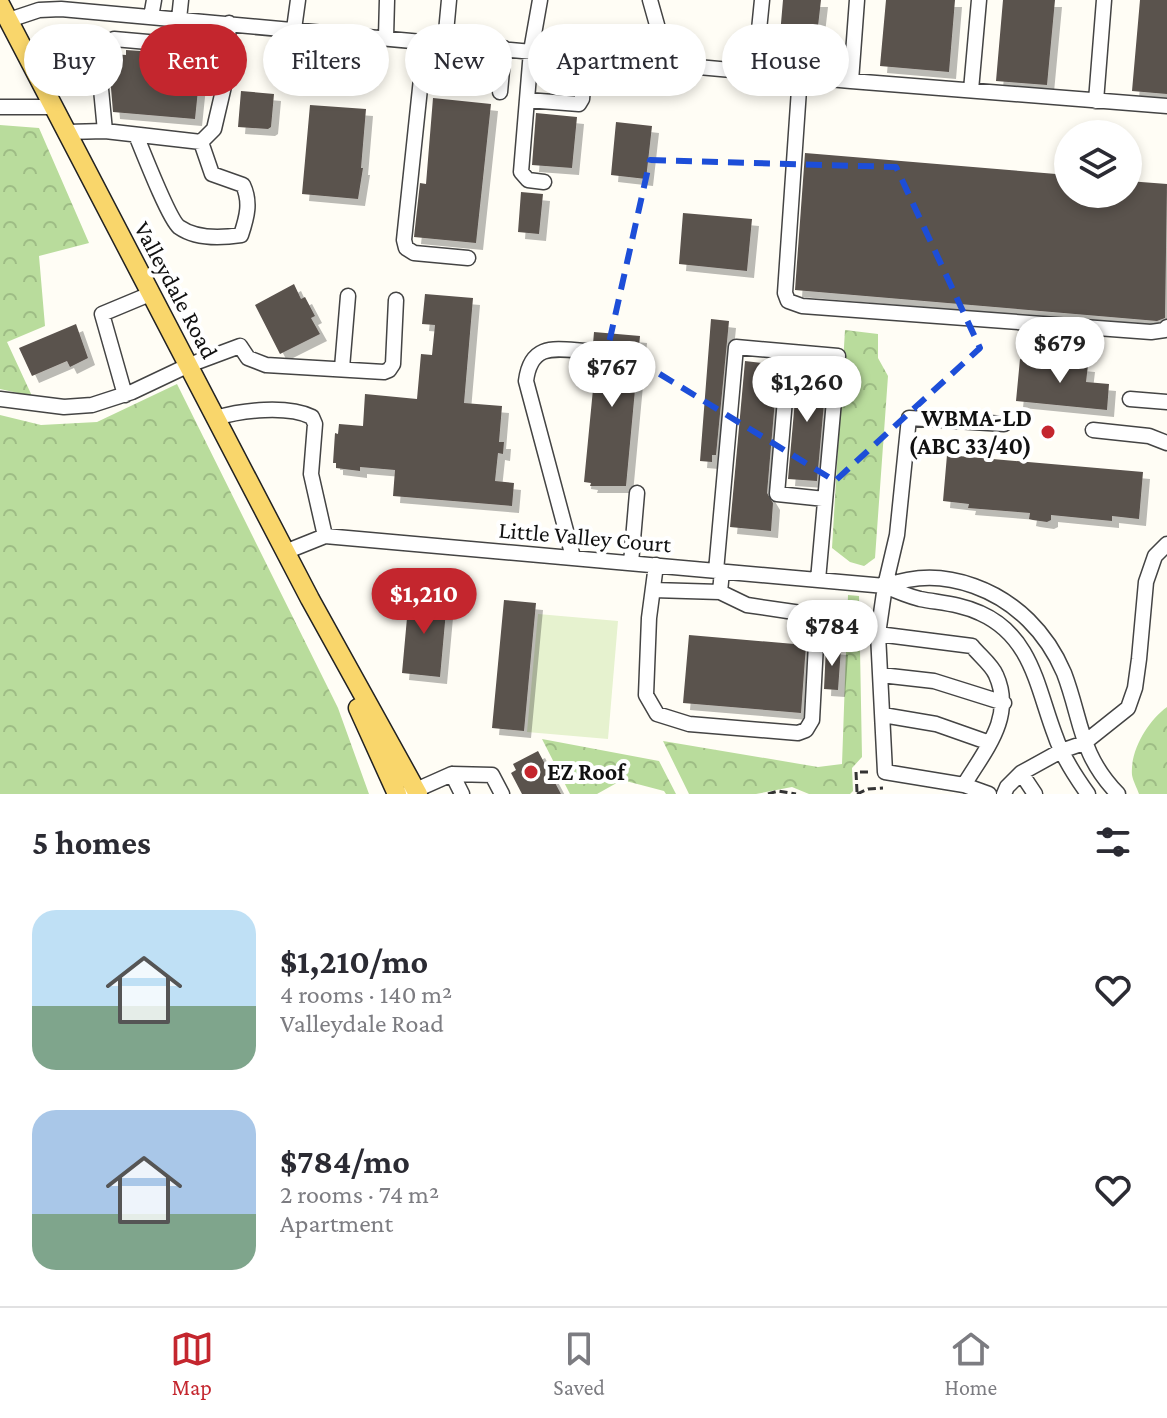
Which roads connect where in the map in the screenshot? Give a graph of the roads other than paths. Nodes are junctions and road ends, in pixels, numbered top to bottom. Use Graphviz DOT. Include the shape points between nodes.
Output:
graph roads {
  1 [pos="154,0"];
  2 [pos="181,0"];
  3 [pos="298,0"];
  4 [pos="385,0"];
  5 [pos="449,0"];
  6 [pos="540,0"];
  7 [pos="650,0"];
  8 [pos="762,0"];
  9 [pos="857,0"];
  10 [pos="979,0"];
  11 [pos="1104,0"];
  12 [pos="38,5"];
  13 [pos="4,12"];
  14 [pos="151,17"];
  15 [pos="179,19"];
  16 [pos="229,23"];
  17 [pos="295,24"];
  18 [pos="386,24"];
  19 [pos="447,24"];
  20 [pos="536,24"];
  21 [pos="657,24"];
  22 [pos="760,24"];
  23 [pos="263,26"];
  24 [pos="851,81"];
  25 [pos="528,88"];
  26 [pos="971,90"];
  27 [pos="102,96"];
  28 [pos="222,96"];
  29 [pos="419,96"];
  30 [pos="582,96"];
  31 [pos="799,96"];
  32 [pos="527,100"];
  33 [pos="1096,101"];
  34 [pos="1167,106"];
  35 [pos="0,107"];
  36 [pos="54,107"];
  37 [pos="105,131"];
  38 [pos="67,132"];
  39 [pos="136,135"];
  40 [pos="201,142"];
  41 [pos="544,182"];
  42 [pos="468,258"];
  43 [pos="150,294"];
  44 [pos="348,296"];
  45 [pos="396,300"];
  46 [pos="1167,327"];
  47 [pos="586,351"];
  48 [pos="789,352"];
  49 [pos="189,365"];
  50 [pos="342,368"];
  51 [pos="125,395"];
  52 [pos="0,399"];
  53 [pos="1130,399"];
  54 [pos="1167,402"];
  55 [pos="216,418"];
  56 [pos="1004,424"];
  57 [pos="1093,430"];
  58 [pos="1167,443"];
  59 [pos="637,493"];
  60 [pos="825,499"];
  61 [pos="325,536"];
  62 [pos="1167,544"];
  63 [pos="285,552"];
  64 [pos="573,557"];
  65 [pos="631,563"];
  66 [pos="656,565"];
  67 [pos="719,571"];
  68 [pos="818,580"];
  69 [pos="885,586"];
  70 [pos="653,590"];
  71 [pos="720,592"];
  72 [pos="878,634"];
  73 [pos="881,675"];
  74 [pos="1004,703"];
  75 [pos="883,715"];
  76 [pos="990,743"];
  77 [pos="1084,743"];
  78 [pos="1061,751"];
  79 [pos="1021,773"];
  80 [pos="452,774"];
  81 [pos="964,785"];
  82 [pos="410,793"];
  83 [pos="462,794"];
  84 [pos="502,794"];
  85 [pos="989,794"];
  86 [pos="1004,794"];
  87 [pos="1035,794"];
  88 [pos="1088,794"];
  89 [pos="1118,794"];
  1 -- 14 [label="street"];
  2 -- 15 [label="street"];
  3 -- 17 [label="street"];
  4 -- 18 [label="street"];
  5 -- 19 [label="street"];
  6 -- 20 [label="street"];
  7 -- 21 [label="street"];
  8 -- 22 [label="street"];
  9 -- 24 [label="street"];
  10 -- 26 [label="street"];
  11 -- 33 [label="street"];
  12 -- 13 [label="street"];
  12 -- 14 [label="street"];
  13 -- 36 [label="main road, Valleydale Road"];
  14 -- 15 [label="street"];
  15 -- 16 [label="street"];
  16 -- 23 [label="street"];
  24 -- 26 [label="street"];
  25 -- 32 [label="street"];
  26 -- 33 [label="street"];
  27 -- 37 [label="street"];
  28 -- 40 [label="street" via="214,129"];
  29 -- 42 [label="street" via="406,248"];
  30 -- 32 [label="street" via="579,104"];
  31 -- 46 [label="street" via="788,301 1151,332"];
  32 -- 41 [label="street" via="521,172 528,180"];
  33 -- 34 [label="street"];
  35 -- 36 [label="street"];
  36 -- 38 [label="main road, Valleydale Road"];
  37 -- 38 [label="street"];
  37 -- 39 [label="street"];
  38 -- 43 [label="main road, Valleydale Road"];
  39 -- 40 [label="street"];
  39 -- 40 [label="street" via="176,225 191,233 241,235 247,214 243,185 212,174"];
  43 -- 49 [label="main road, Valleydale Road"];
  43 -- 51 [label="street" via="102,314"];
  44 -- 50 [label="street"];
  45 -- 50 [label="street" via="389,370"];
  47 -- 64 [label="street" via="541,351 532,360 526,381"];
  48 -- 60 [label="street" via="777,494"];
  48 -- 60 [label="street" via="838,356"];
  48 -- 67 [label="street" via="736,347"];
  49 -- 50 [label="street" via="240,346 257,363"];
  49 -- 51 [label="street"];
  49 -- 55 [label="main road, Valleydale Road"];
  51 -- 52 [label="street" via="64,407"];
  53 -- 54 [label="street"];
  55 -- 61 [label="street" via="258,410 312,417 311,474"];
  55 -- 63 [label="main road, Valleydale Road"];
  56 -- 69 [label="street" via="909,418 897,535"];
  57 -- 58 [label="street"];
  59 -- 65 [label="street"];
  60 -- 68 [label="street"];
  61 -- 63 [label="street, Little Valley Court"];
  61 -- 64 [label="street, Little Valley Court"];
  62 -- 77 [label="street" via="1155,556 1146,582 1135,688 1128,708"];
  63 -- 82 [label="main road, Valleydale Road" via="378,749"];
  64 -- 65 [label="street, Little Valley Court"];
  65 -- 66 [label="street, Little Valley Court"];
  66 -- 67 [label="street, Little Valley Court"];
  66 -- 70 [label="street"];
  67 -- 68 [label="street, Little Valley Court"];
  67 -- 71 [label="street"];
  68 -- 69 [label="street, Little Valley Court"];
  69 -- 72 [label="street"];
  69 -- 77 [label="street" via="908,578 945,579 984,590 1016,608 1054,653"];
  69 -- 78 [label="street" via="982,613 1013,635 1032,663"];
  70 -- 71 [label="street"];
  70 -- 71 [label="street" via="646,695 657,714 689,724 806,730 812,720 817,625 801,613 747,605"];
  72 -- 73 [label="street"];
  72 -- 74 [label="street" via="972,646 996,673"];
  73 -- 74 [label="street" via="934,681"];
  73 -- 75 [label="street"];
  74 -- 76 [label="street"];
  75 -- 76 [label="street" via="936,724"];
  75 -- 81 [label="street" via="885,772"];
  76 -- 81 [label="street"];
  77 -- 78 [label="street"];
  77 -- 89 [label="street"];
  78 -- 79 [label="street"];
  78 -- 88 [label="street"];
  79 -- 86 [label="street"];
  79 -- 87 [label="street"];
  80 -- 82 [label="street"];
  80 -- 83 [label="street"];
  80 -- 84 [label="street" via="492,775"];
  81 -- 85 [label="street"];
}
